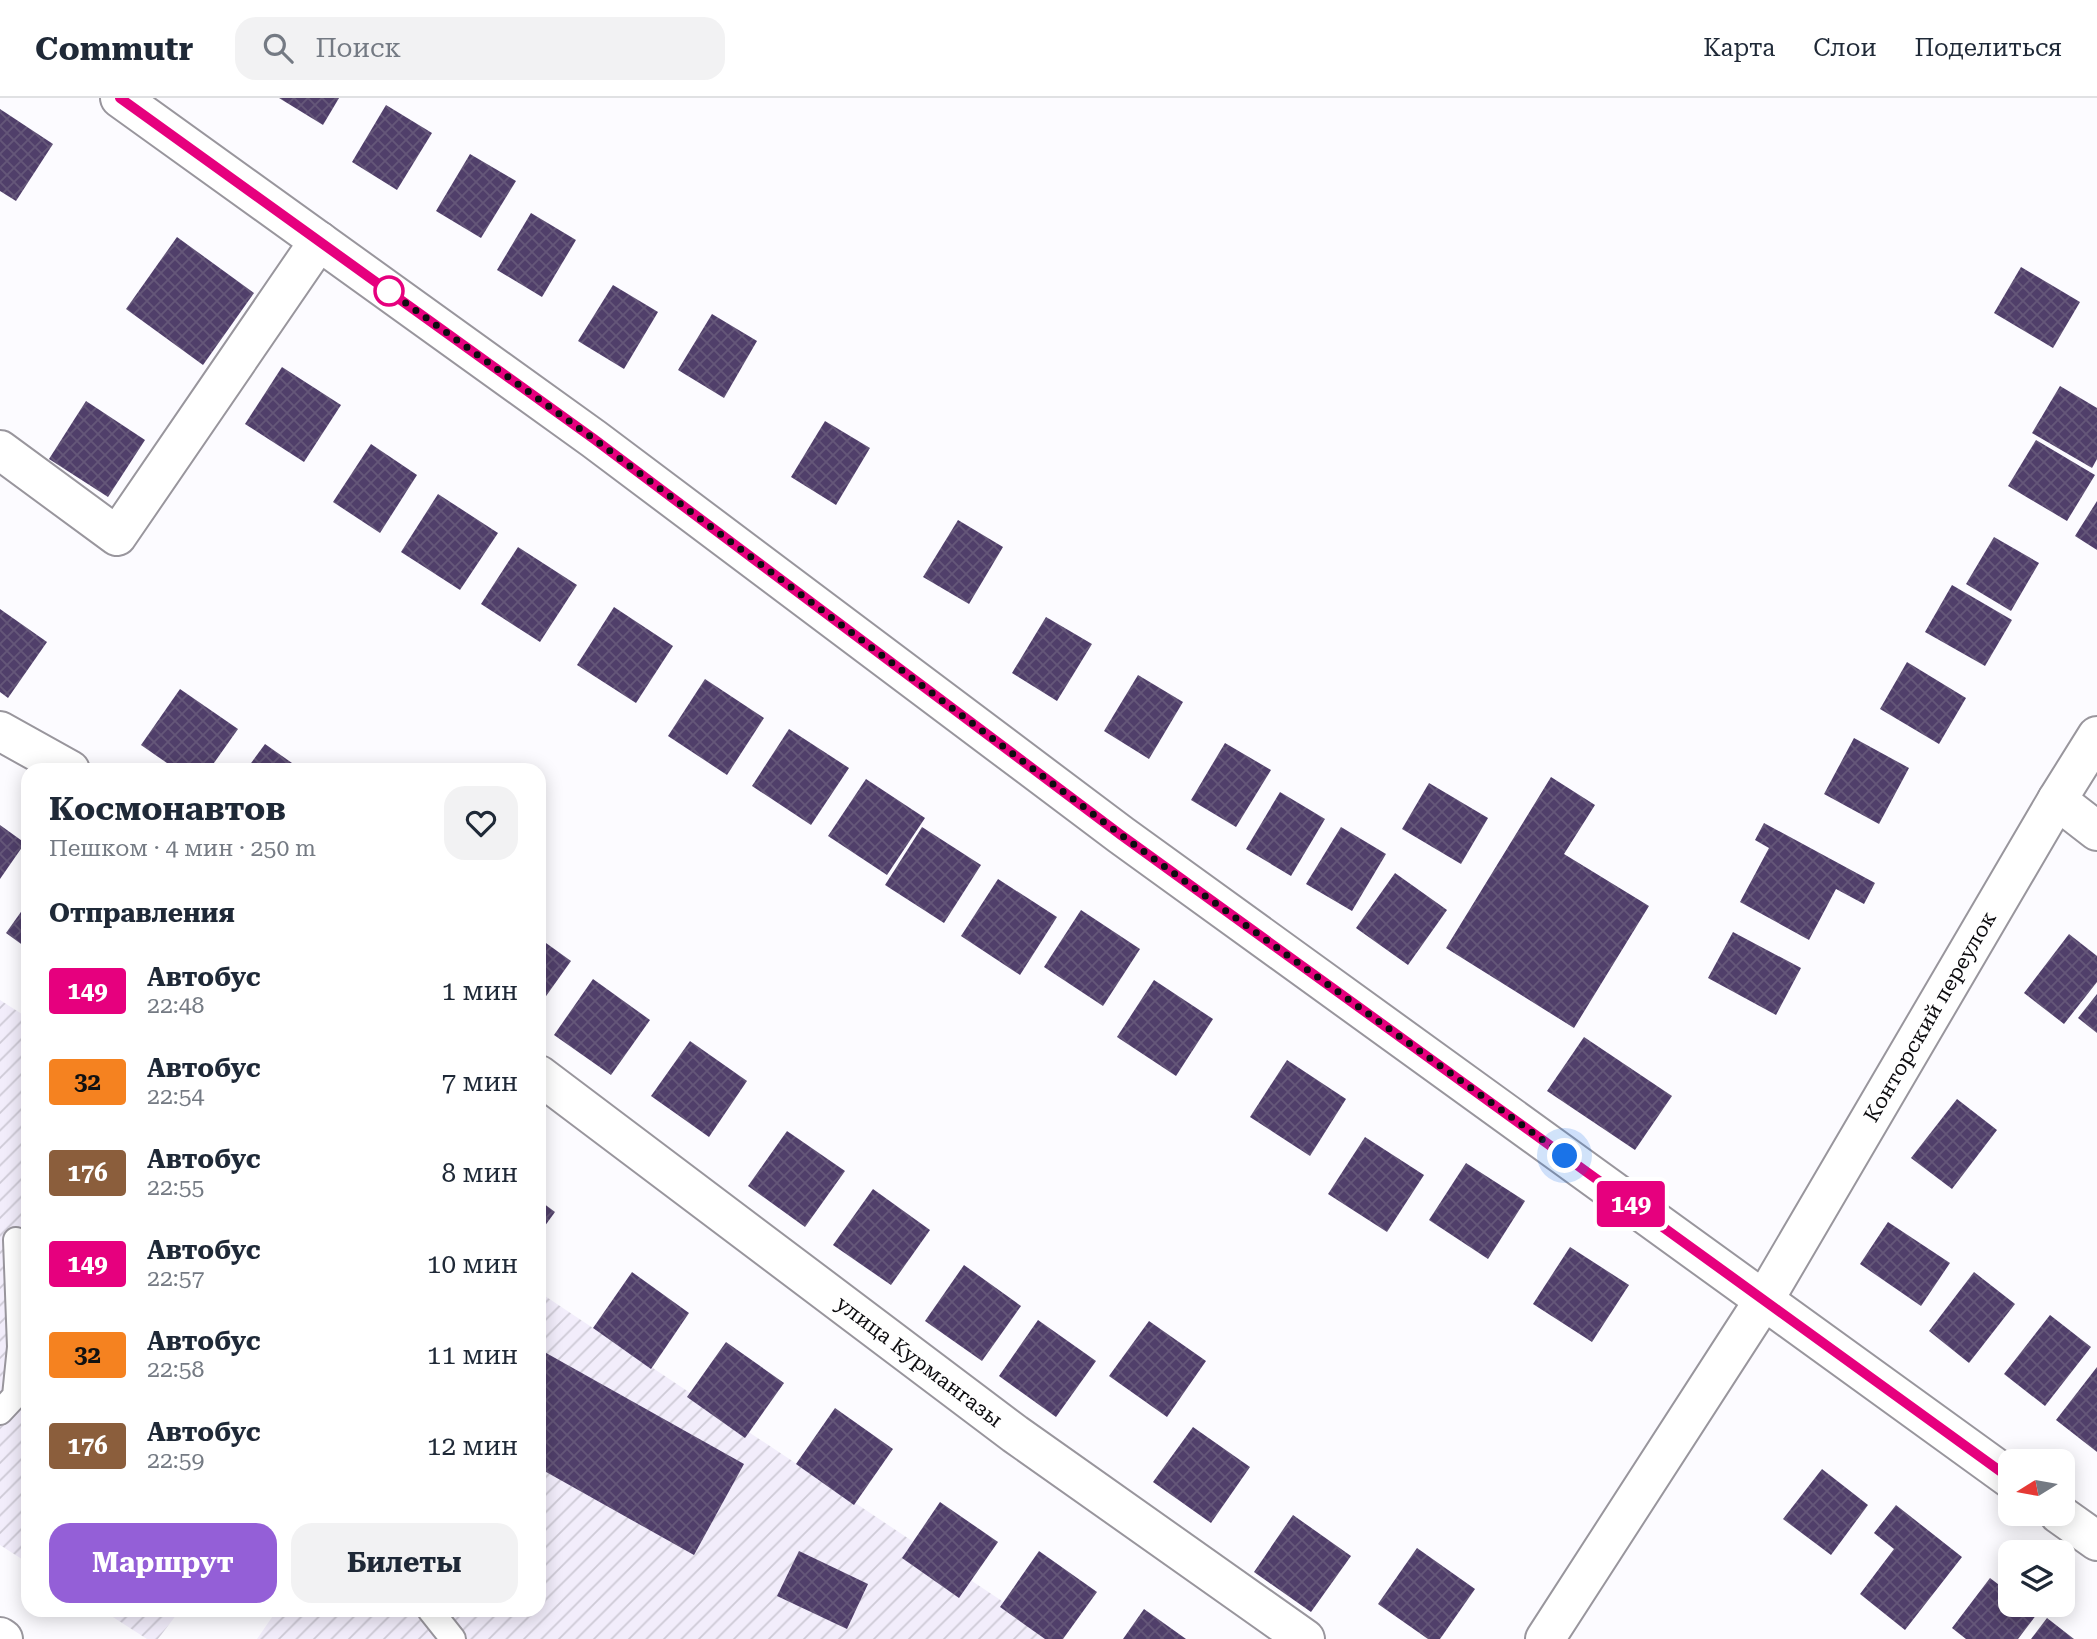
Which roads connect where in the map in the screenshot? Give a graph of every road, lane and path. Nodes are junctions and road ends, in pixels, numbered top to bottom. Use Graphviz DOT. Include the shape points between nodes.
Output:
graph roads {
  1 [pos="120,98"];
  2 [pos="319,241"];
  3 [pos="0,450"];
  4 [pos="0,731"];
  5 [pos="2097,736"];
  6 [pos="57,763"];
  7 [pos="2057,800"];
  8 [pos="2097,831"];
  9 [pos="546,1080"];
  10 [pos="16,1240"];
  11 [pos="1764,1300"];
  12 [pos="5,1398"];
  13 [pos="1998,1470"];
  14 [pos="2076,1526"];
  15 [pos="2097,1541"];
  16 [pos="436,1617"];
  17 [pos="453,1639"];
  18 [pos="1305,1639"];
  19 [pos="1545,1639"];
  1 -- 2 [label="street"];
  2 -- 3 [label="street" via="117,536"];
  2 -- 11 [label="street" via="594,439 1121,835"];
  4 -- 6 [label="street"];
  5 -- 7 [label="street, Конторский переулок"];
  7 -- 8 [label="street"];
  7 -- 11 [label="street, Конторский переулок"];
  9 -- 18 [label="street, улица Курмангазы" via="1015,1434"];
  10 -- 12 [label="lane" via="20,1347"];
  11 -- 13 [label="street"];
  11 -- 19 [label="street, Конторский переулок"];
  14 -- 15 [label="street"];
  16 -- 17 [label="lane"];
}
